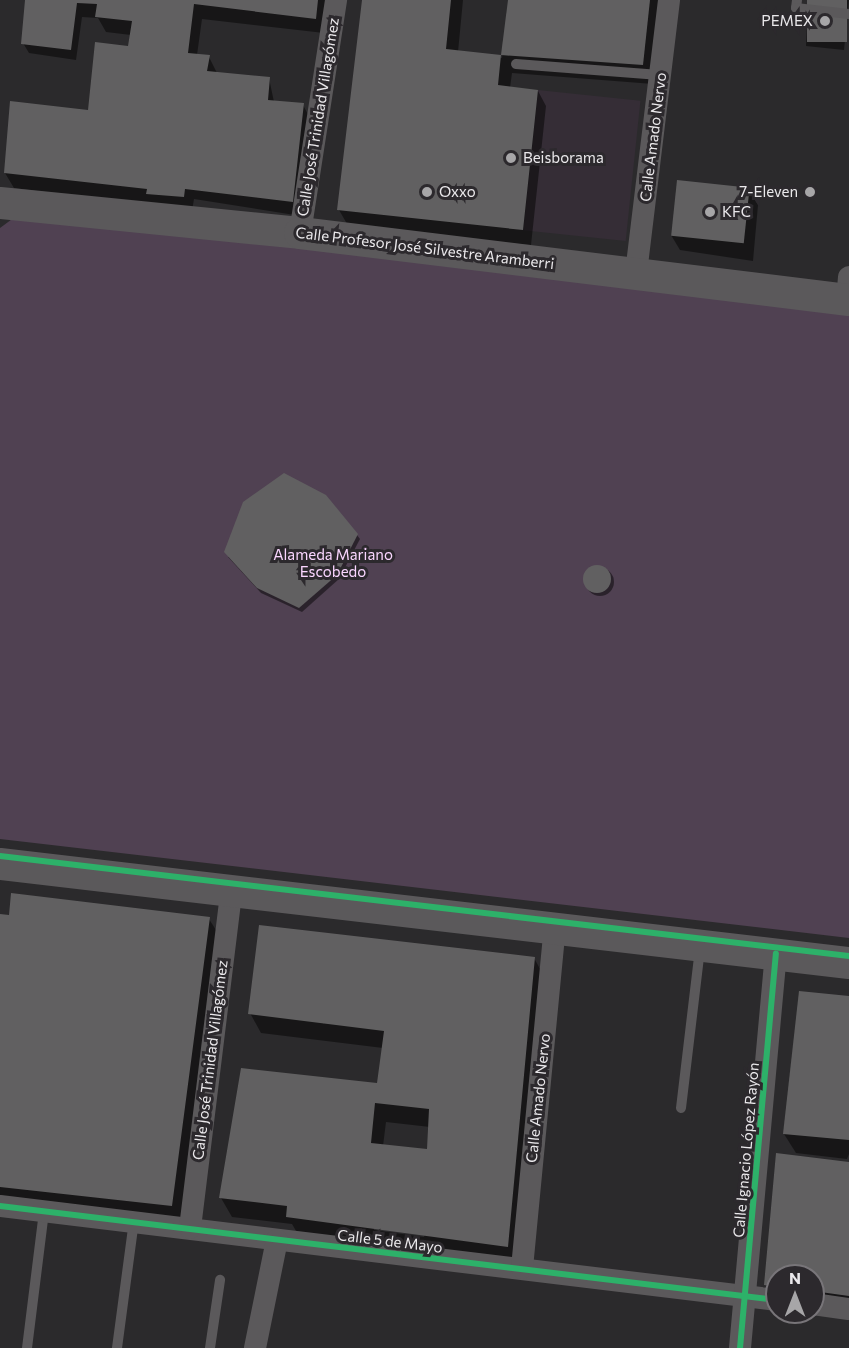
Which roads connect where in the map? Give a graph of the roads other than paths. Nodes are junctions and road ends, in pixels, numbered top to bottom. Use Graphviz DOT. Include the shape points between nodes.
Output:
graph roads {
  1 [pos="336,0"];
  2 [pos="669,0"];
  3 [pos="797,0"];
  4 [pos="849,14"];
  5 [pos="516,64"];
  6 [pos="660,75"];
  7 [pos="0,203"];
  8 [pos="300,233"];
  9 [pos="636,273"];
  10 [pos="848,292"];
  11 [pos="0,864"];
  12 [pos="231,892"];
  13 [pos="555,927"];
  14 [pos="700,945"];
  15 [pos="776,954"];
  16 [pos="849,963"];
  17 [pos="681,1108"];
  18 [pos="0,1206"];
  19 [pos="44,1211"];
  20 [pos="134,1221"];
  21 [pos="190,1228"];
  22 [pos="277,1240"];
  23 [pos="522,1268"];
  24 [pos="220,1280"];
  25 [pos="745,1296"];
  26 [pos="765,1298"];
  27 [pos="825,1306"];
  28 [pos="849,1309"];
  29 [pos="27,1348"];
  30 [pos="117,1348"];
  31 [pos="210,1348"];
  32 [pos="255,1348"];
  33 [pos="740,1348"];
  1 -- 8 [label="street, Calle José Trinidad Villagómez"];
  2 -- 6 [label="street, Calle Amado Nervo"];
  3 -- 4 [label="lane" via="796,8"];
  5 -- 6 [label="lane"];
  6 -- 9 [label="street, Calle Amado Nervo"];
  7 -- 8 [label="main road, Calle Profesor José Silvestre Aramberri"];
  8 -- 9 [label="main road, Calle Profesor José Silvestre Aramberri"];
  9 -- 10 [label="main road, Calle Profesor José Silvestre Aramberri"];
  11 -- 12 [label="main road"];
  12 -- 13 [label="main road"];
  12 -- 21 [label="street, Calle José Trinidad Villagómez"];
  13 -- 14 [label="main road"];
  13 -- 23 [label="street, Calle Amado Nervo"];
  14 -- 15 [label="main road"];
  14 -- 17 [label="lane"];
  15 -- 16 [label="main road"];
  15 -- 25 [label="street, Calle Ignacio López Rayón"];
  18 -- 19 [label="street, Calle 5 de Mayo"];
  19 -- 20 [label="street, Calle 5 de Mayo"];
  19 -- 29 [label="lane"];
  20 -- 21 [label="street, Calle 5 de Mayo"];
  20 -- 30 [label="lane"];
  21 -- 22 [label="street, Calle 5 de Mayo"];
  22 -- 23 [label="street, Calle 5 de Mayo"];
  22 -- 32 [label="street"];
  23 -- 25 [label="street, Calle 5 de Mayo"];
  24 -- 31 [label="lane"];
  25 -- 26 [label="street, Calle 5 de Mayo"];
  25 -- 33 [label="street, Calle Ignacio López Rayón"];
  27 -- 28 [label="street"];
}
